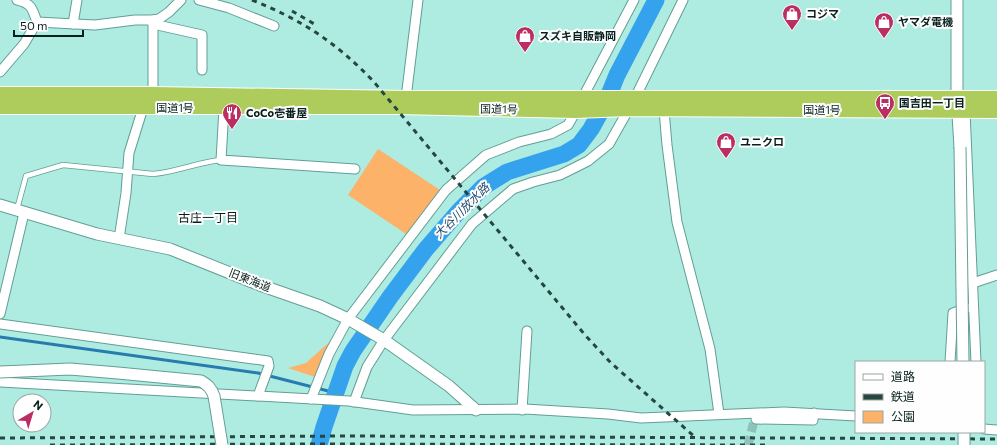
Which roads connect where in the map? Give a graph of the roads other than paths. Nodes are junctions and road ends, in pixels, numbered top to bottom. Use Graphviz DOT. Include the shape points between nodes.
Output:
graph roads {
  1 [pos="16,0"];
  2 [pos="77,0"];
  3 [pos="181,0"];
  4 [pos="199,0"];
  5 [pos="418,0"];
  6 [pos="634,0"];
  7 [pos="683,0"];
  8 [pos="957,0"];
  9 [pos="37,22"];
  10 [pos="153,22"];
  11 [pos="73,24"];
  12 [pos="274,26"];
  13 [pos="202,70"];
  14 [pos="0,72"];
  15 [pos="0,94"];
  16 [pos="153,94"];
  17 [pos="406,98"];
  18 [pos="997,98"];
  19 [pos="582,104"];
  20 [pos="628,104"];
  21 [pos="0,107"];
  22 [pos="960,107"];
  23 [pos="143,108"];
  24 [pos="224,108"];
  25 [pos="664,110"];
  26 [pos="997,111"];
  27 [pos="221,160"];
  28 [pos="355,169"];
  29 [pos="128,171"];
  30 [pos="0,205"];
  31 [pos="20,212"];
  32 [pos="119,239"];
  33 [pos="997,275"];
  34 [pos="973,283"];
  35 [pos="974,306"];
  36 [pos="0,314"];
  37 [pos="348,319"];
  38 [pos="0,324"];
  39 [pos="527,330"];
  40 [pos="384,340"];
  41 [pos="950,361"];
  42 [pos="963,361"];
  43 [pos="976,361"];
  44 [pos="0,372"];
  45 [pos="0,382"];
  46 [pos="258,396"];
  47 [pos="313,399"];
  48 [pos="352,402"];
  49 [pos="476,410"];
  50 [pos="522,410"];
  51 [pos="814,413"];
  52 [pos="719,414"];
  53 [pos="855,416"];
  54 [pos="756,419"];
  55 [pos="985,429"];
  56 [pos="997,430"];
  57 [pos="964,433"];
  58 [pos="222,445"];
  59 [pos="964,445"];
  1 -- 9 [label="street" via="27,3 32,8"];
  2 -- 11 [label="street"];
  3 -- 10 [label="street"];
  4 -- 12 [label="street" via="229,8"];
  5 -- 17 [label="street"];
  6 -- 19 [label="street"];
  7 -- 20 [label="street"];
  8 -- 22 [label="street"];
  9 -- 11 [label="street"];
  9 -- 14 [label="street" via="24,44"];
  10 -- 11 [label="street" via="135,20 96,25"];
  10 -- 13 [label="street" via="202,35"];
  10 -- 16 [label="street"];
  15 -- 16 [label="highway, 国道1号"];
  16 -- 17 [label="highway, 国道1号"];
  17 -- 19 [label="highway, 国道1号"];
  18 -- 22 [label="highway, 国道1号"];
  19 -- 20 [label="highway, 国道1号"];
  19 -- 24 [label="highway, 国道1号"];
  19 -- 37 [label="street" via="568,126 486,155 446,190"];
  20 -- 22 [label="highway, 国道1号"];
  20 -- 25 [label="highway, 国道1号"];
  20 -- 40 [label="street" via="609,144 588,162 560,175 513,189 472,224"];
  21 -- 23 [label="highway, 国道1号"];
  22 -- 25 [label="highway, 国道1号"];
  22 -- 26 [label="highway, 国道1号"];
  22 -- 34 [label="street"];
  22 -- 42 [label="street, bridge"];
  23 -- 24 [label="highway, 国道1号"];
  23 -- 29 [label="street" via="130,153"];
  24 -- 27 [label="street"];
  25 -- 52 [label="street" via="677,222 710,350"];
  27 -- 28 [label="street"];
  27 -- 29 [label="lane" via="153,174"];
  29 -- 31 [label="lane" via="63,165 26,176"];
  29 -- 32 [label="street"];
  30 -- 31 [label="street, 旧東海道"];
  31 -- 32 [label="street, 旧東海道"];
  31 -- 36 [label="street"];
  32 -- 37 [label="street, 旧東海道" via="170,249"];
  33 -- 34 [label="street"];
  34 -- 35 [label="street"];
  35 -- 41 [label="street" via="953,313"];
  35 -- 43 [label="street"];
  37 -- 40 [label="street, 旧東海道"];
  37 -- 47 [label="street" via="329,354"];
  38 -- 46 [label="street" via="268,361 269,366"];
  39 -- 50 [label="street"];
  40 -- 48 [label="street" via="367,367"];
  40 -- 49 [label="street, 旧東海道" via="449,386"];
  44 -- 58 [label="street, bridge" via="70,369 200,382 212,390"];
  45 -- 46 [label="street"];
  46 -- 47 [label="street"];
  47 -- 48 [label="street"];
  48 -- 49 [label="street" via="413,410"];
  49 -- 50 [label="street"];
  50 -- 52 [label="street" via="641,418"];
  51 -- 52 [label="street"];
  51 -- 53 [label="street"];
  51 -- 54 [label="street" via="813,420"];
  55 -- 56 [label="street"];
  57 -- 59 [label="street, bridge"];
}
